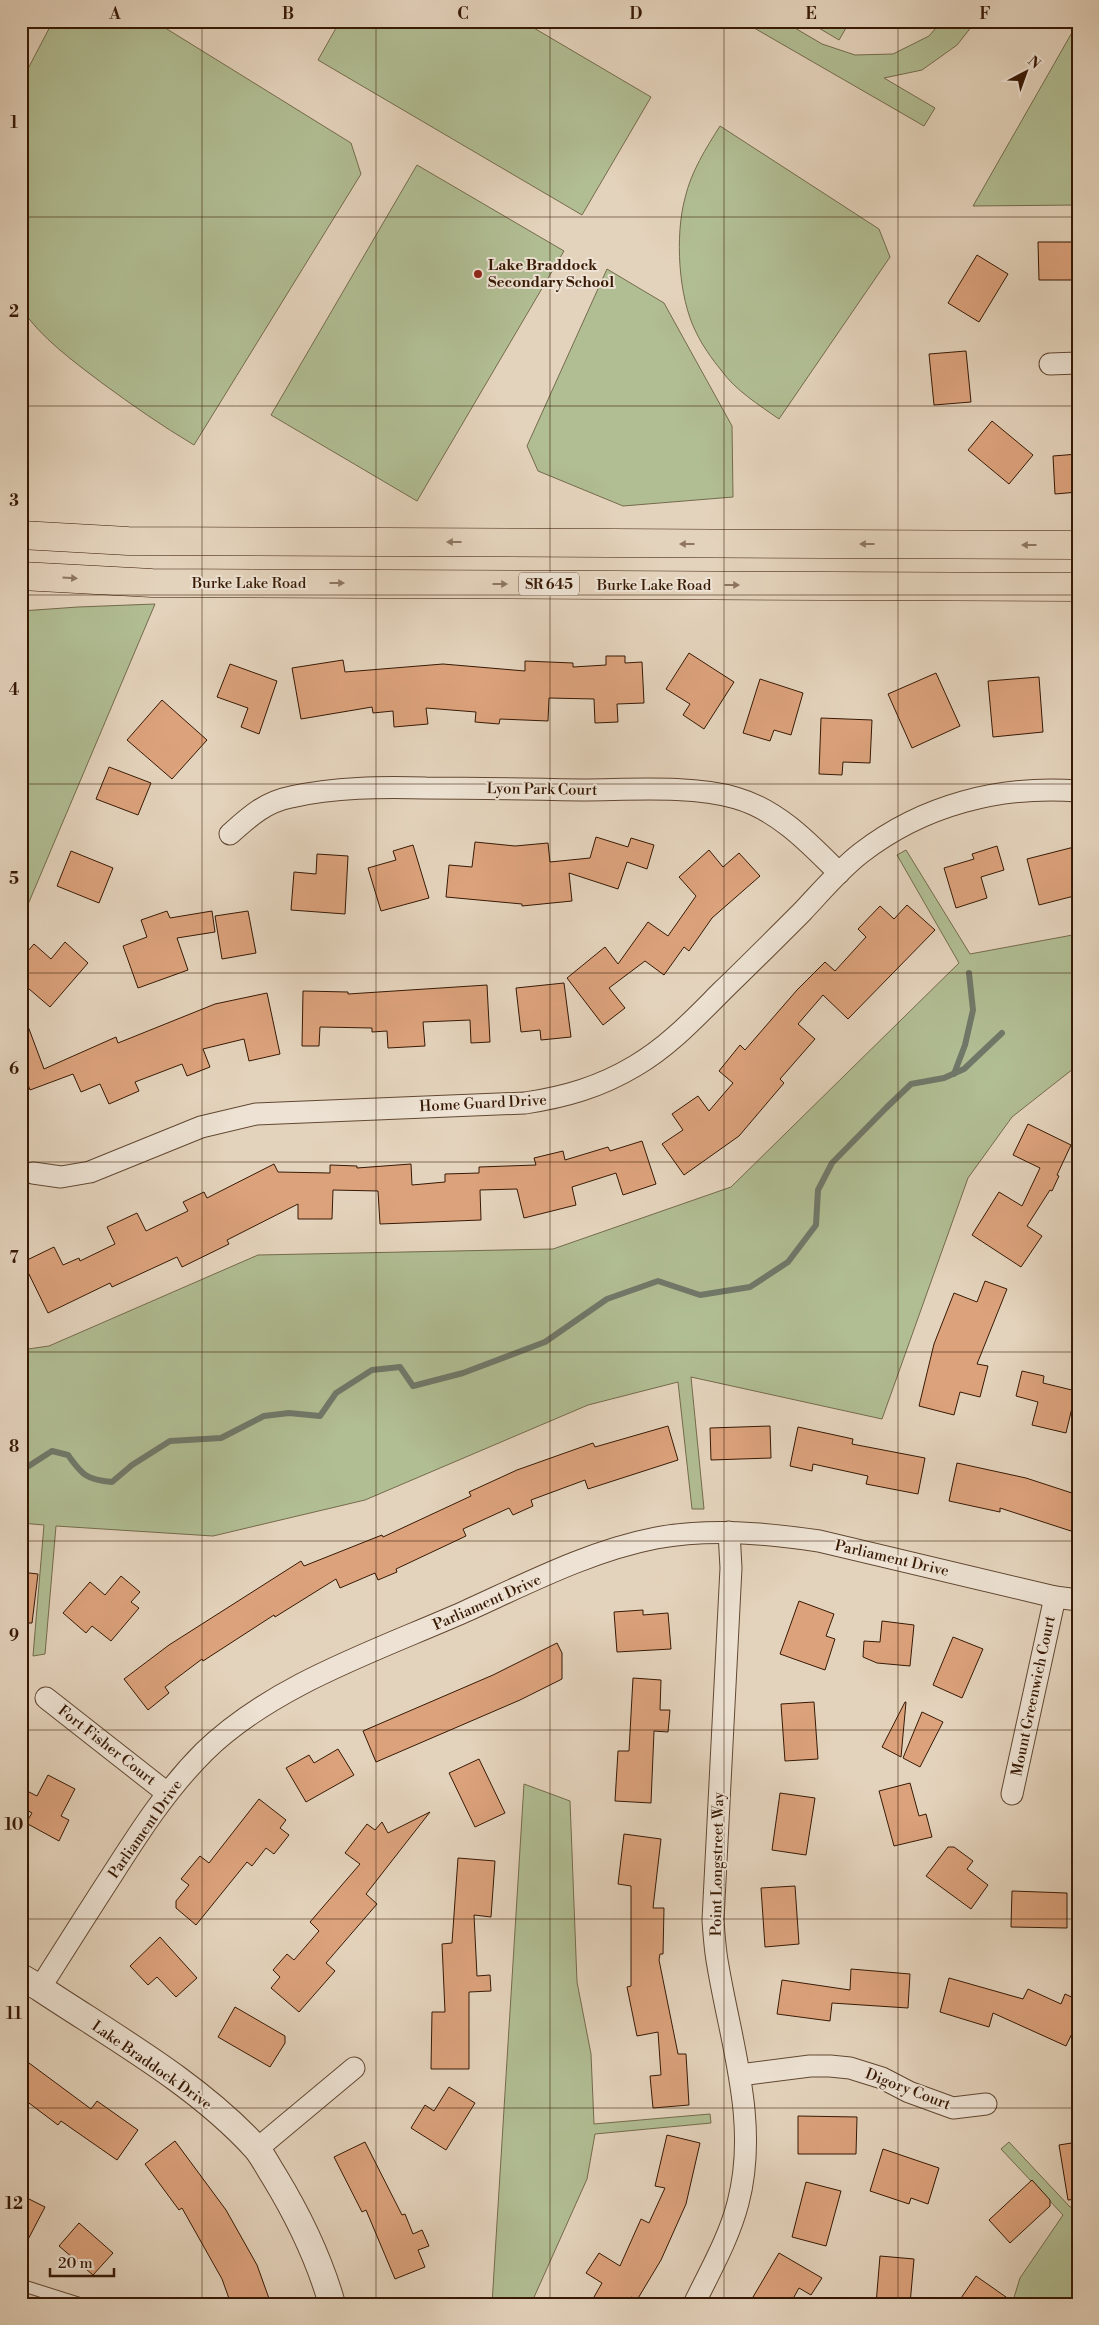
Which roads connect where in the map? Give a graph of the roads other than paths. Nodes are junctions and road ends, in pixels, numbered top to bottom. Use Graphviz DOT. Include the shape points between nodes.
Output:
graph roads {
  1 [pos="1050,364"];
  2 [pos="1078,364"];
  3 [pos="21,535"];
  4 [pos="1078,545"];
  5 [pos="21,576"];
  6 [pos="1078,587"];
  7 [pos="1078,791"];
  8 [pos="230,834"];
  9 [pos="839,873"];
  10 [pos="33,1173"];
  11 [pos="729,1532"];
  12 [pos="1055,1597"];
  13 [pos="1078,1600"];
  14 [pos="46,1698"];
  15 [pos="167,1793"];
  16 [pos="1012,1794"];
  17 [pos="31,1983"];
  18 [pos="354,2068"];
  19 [pos="740,2075"];
  20 [pos="986,2104"];
  21 [pos="257,2149"];
  22 [pos="21,2285"];
  23 [pos="78,2303"];
  24 [pos="332,2304"];
  25 [pos="694,2304"];
  1 -- 2 [label="street"];
  4 -- 3 [label="main road, one-way" via="128,540"];
  5 -- 6 [label="main road, Burke Lake Road / SR 645, one-way" via="152,583"];
  7 -- 9 [label="street, Home Guard Drive" via="1005,792 980,796 933,812 874,844"];
  8 -- 9 [label="street, Lyon Park Court" via="256,810 268,804 338,789 695,792 737,799 769,812 805,839"];
  9 -- 10 [label="street, Home Guard Drive" via="678,1034 636,1066 590,1089 525,1103 256,1114 201,1127 90,1172 61,1177"];
  11 -- 12 [label="street, Parliament Drive" via="818,1541"];
  11 -- 15 [label="street, Parliament Drive" via="654,1538 606,1551 328,1672 277,1698 236,1725 205,1751"];
  11 -- 19 [label="street, Point Longstreet Way" via="731,1568 713,1920 717,1964"];
  12 -- 13 [label="street, Parliament Drive"];
  12 -- 16 [label="street, Mount Greenwich Court"];
  14 -- 15 [label="street, Fort Fisher Court"];
  15 -- 17 [label="street, Parliament Drive"];
  17 -- 21 [label="street, Lake Braddock Drive" via="182,2083"];
  18 -- 21 [label="street"];
  19 -- 20 [label="street, Digory Court" via="810,2066 850,2068 953,2108"];
  19 -- 25 [label="street, Point Longstreet Way" via="746,2120 745,2166 739,2201 724,2242"];
  21 -- 24 [label="street, Lake Braddock Drive" via="309,2239"];
  22 -- 23 [label="lane"];
}
